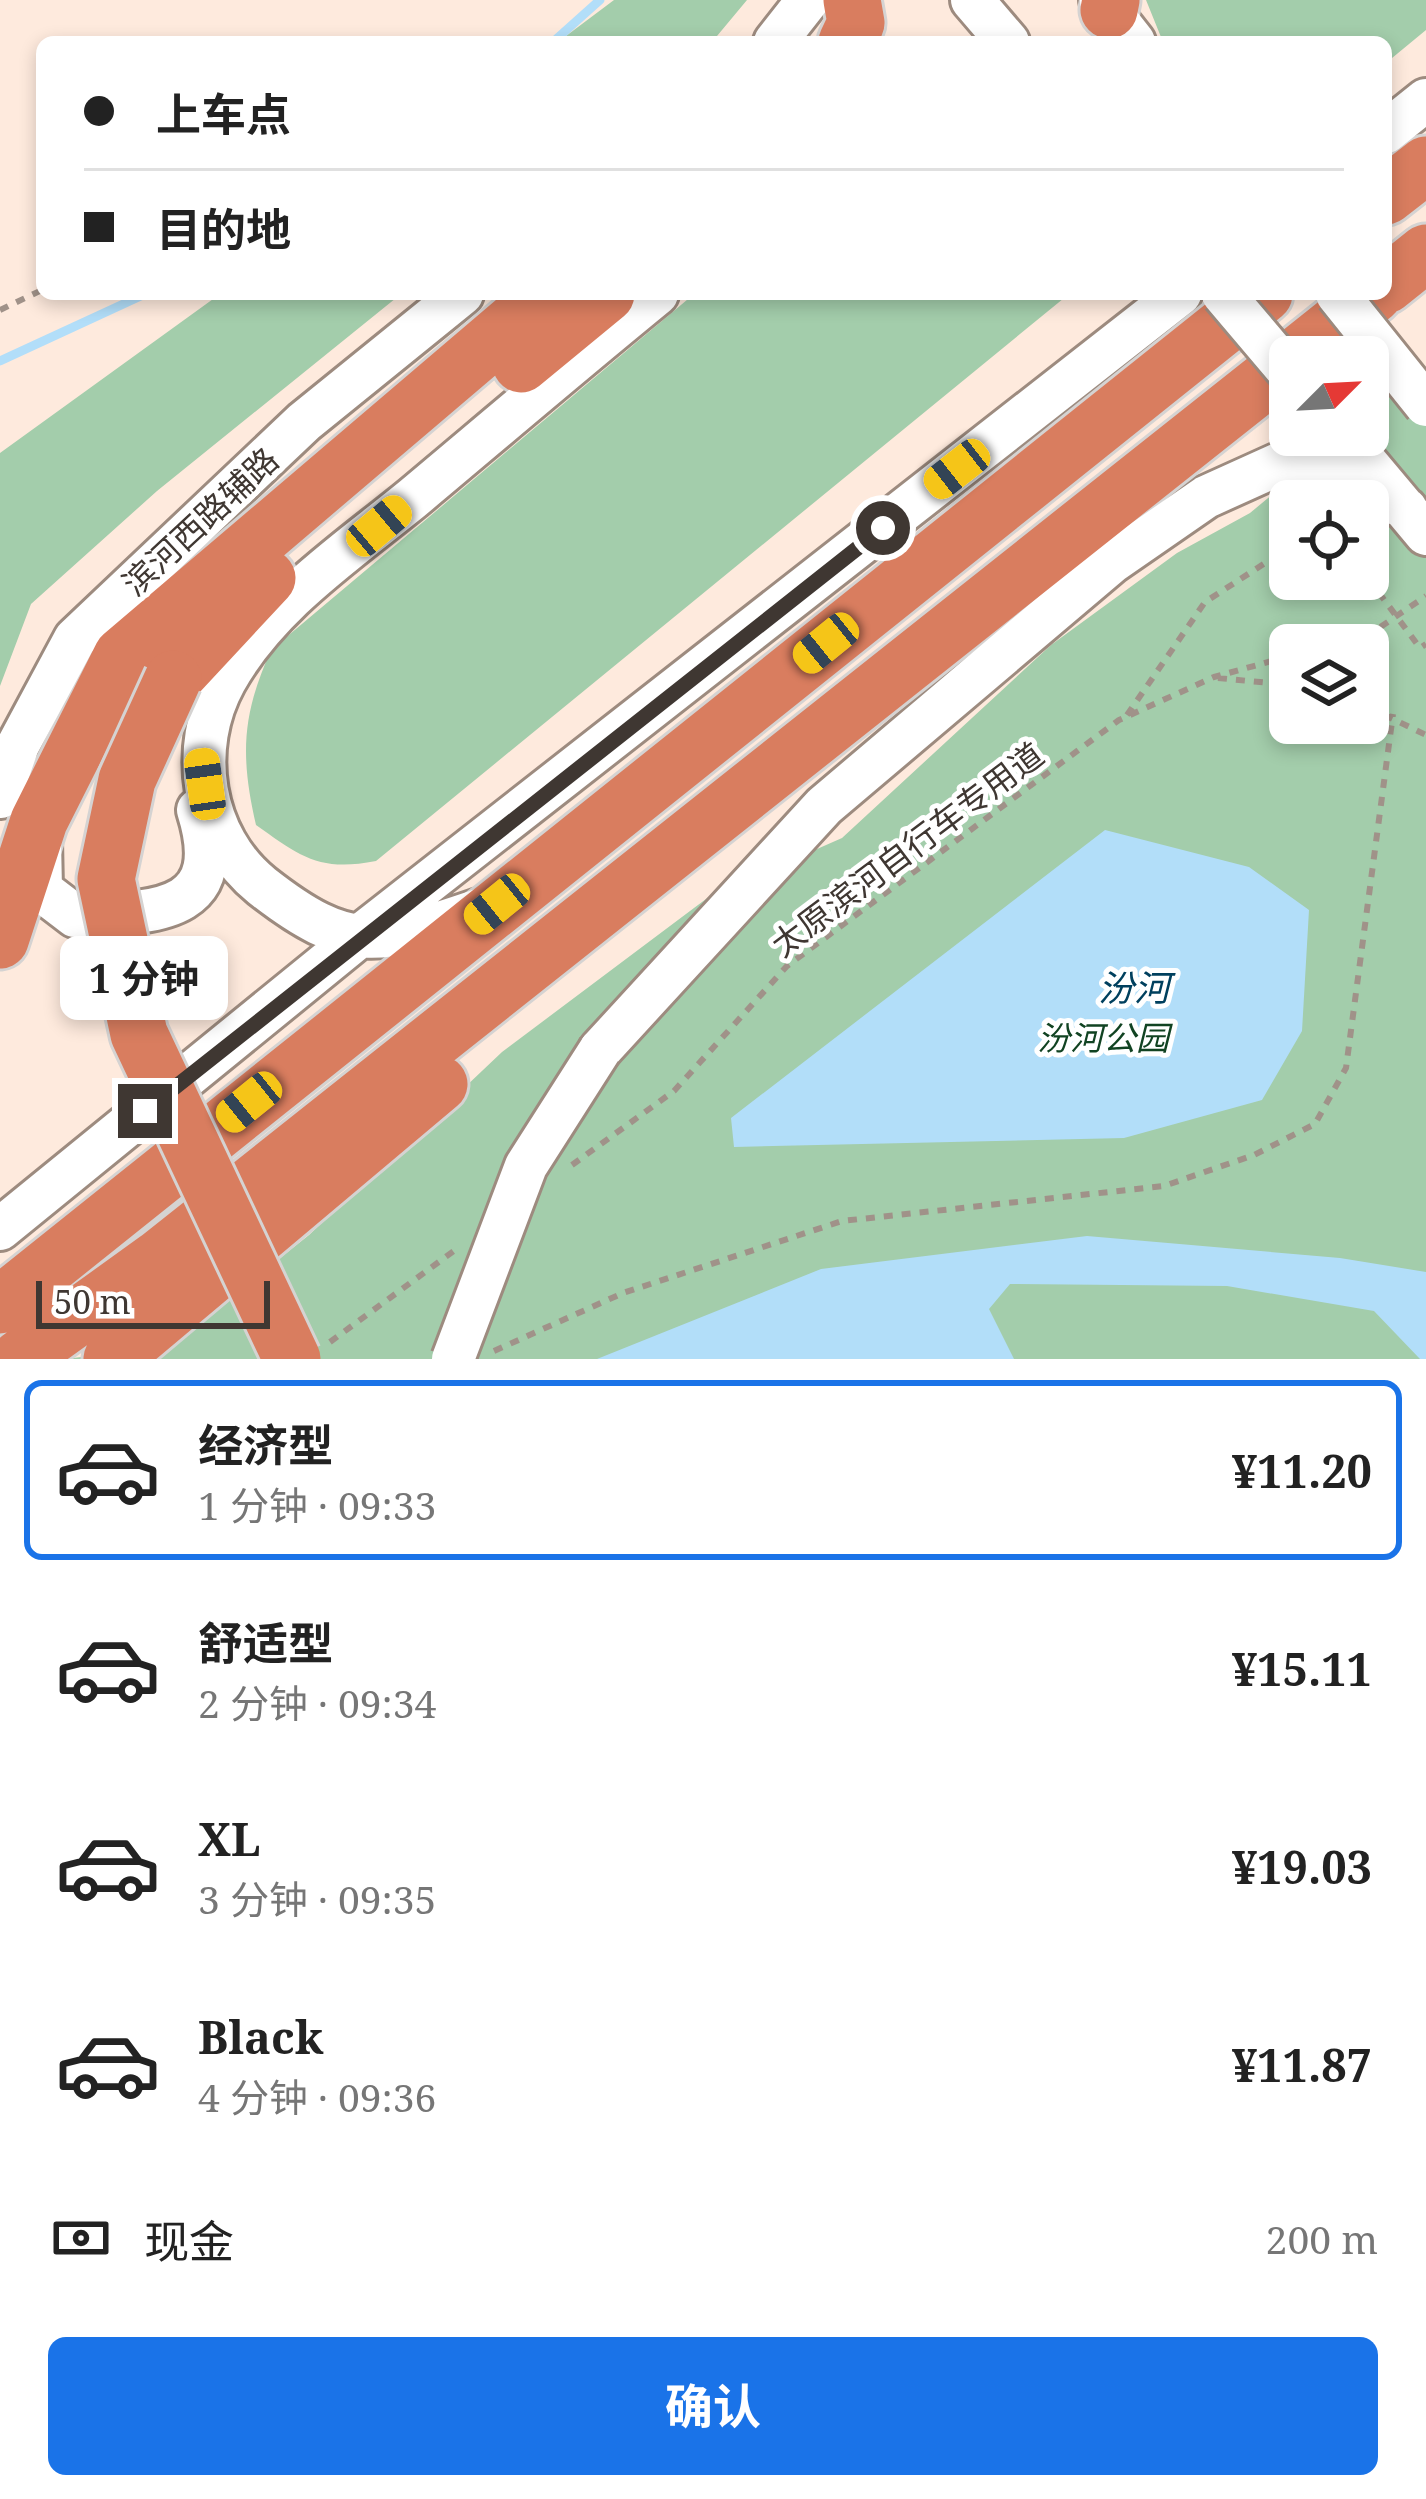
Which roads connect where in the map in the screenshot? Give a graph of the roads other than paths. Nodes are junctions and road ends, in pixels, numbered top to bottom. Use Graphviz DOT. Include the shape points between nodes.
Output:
graph roads {
  1 [pos="808,0"];
  2 [pos="852,0"];
  3 [pos="972,0"];
  4 [pos="780,36"];
  5 [pos="850,36"];
  6 [pos="1003,36"];
  7 [pos="1426,100"];
  8 [pos="1392,127"];
  9 [pos="1426,165"];
  10 [pos="1392,191"];
  11 [pos="1426,253"];
  12 [pos="1392,280"];
  13 [pos="455,300"];
  14 [pos="540,300"];
  15 [pos="599,300"];
  16 [pos="650,300"];
  17 [pos="1172,300"];
  18 [pos="1227,300"];
  19 [pos="1256,300"];
  20 [pos="1342,300"];
  21 [pos="1367,300"];
  22 [pos="1322,336"];
  23 [pos="1269,349"];
  24 [pos="1269,378"];
  25 [pos="1426,405"];
  26 [pos="1360,456"];
  27 [pos="1416,522"];
  28 [pos="201,754"];
  29 [pos="20,809"];
  30 [pos="497,904"];
  31 [pos="592,918"];
  32 [pos="362,935"];
  33 [pos="0,940"];
  34 [pos="0,1228"];
  35 [pos="0,1305"];
  36 [pos="308,1352"];
  37 [pos="20,1359"];
  38 [pos="112,1359"];
  39 [pos="453,1359"];
  1 -- 4 [label="main road"];
  2 -- 5 [label="highway"];
  3 -- 6 [label="main road"];
  7 -- 8 [label="main road"];
  9 -- 10 [label="highway"];
  11 -- 12 [label="highway"];
  13 -- 29 [label="main road, 滨河西路辅路" via="304,422 76,639 18,745"];
  14 -- 29 [label="highway" via="122,656"];
  15 -- 36 [label="highway, bridge" via="286,558 173,679 128,780 106,879 139,1034"];
  16 -- 28 [label="main road" via="276,612 224,682"];
  17 -- 32 [label="main road"];
  18 -- 23 [label="main road, bridge"];
  19 -- 30 [label="highway"];
  20 -- 25 [label="main road, bridge"];
  21 -- 22 [label="highway"];
  24 -- 31 [label="highway"];
  26 -- 27 [label="main road"];
  27 -- 39 [label="main road, bridge" via="1340,472 1279,464 1206,497 1112,562 824,806 600,1049 526,1166"];
  28 -- 29 [label="main road" via="192,790 209,846 205,873 191,892 155,912 75,916 41,890"];
  28 -- 32 [label="main road" via="209,813 253,878 311,924"];
  29 -- 33 [label="highway"];
  30 -- 32 [label="main road" via="393,939"];
  30 -- 35 [label="highway"];
  31 -- 37 [label="highway"];
  31 -- 38 [label="highway" via="520,1014"];
  32 -- 34 [label="main road"];
}
